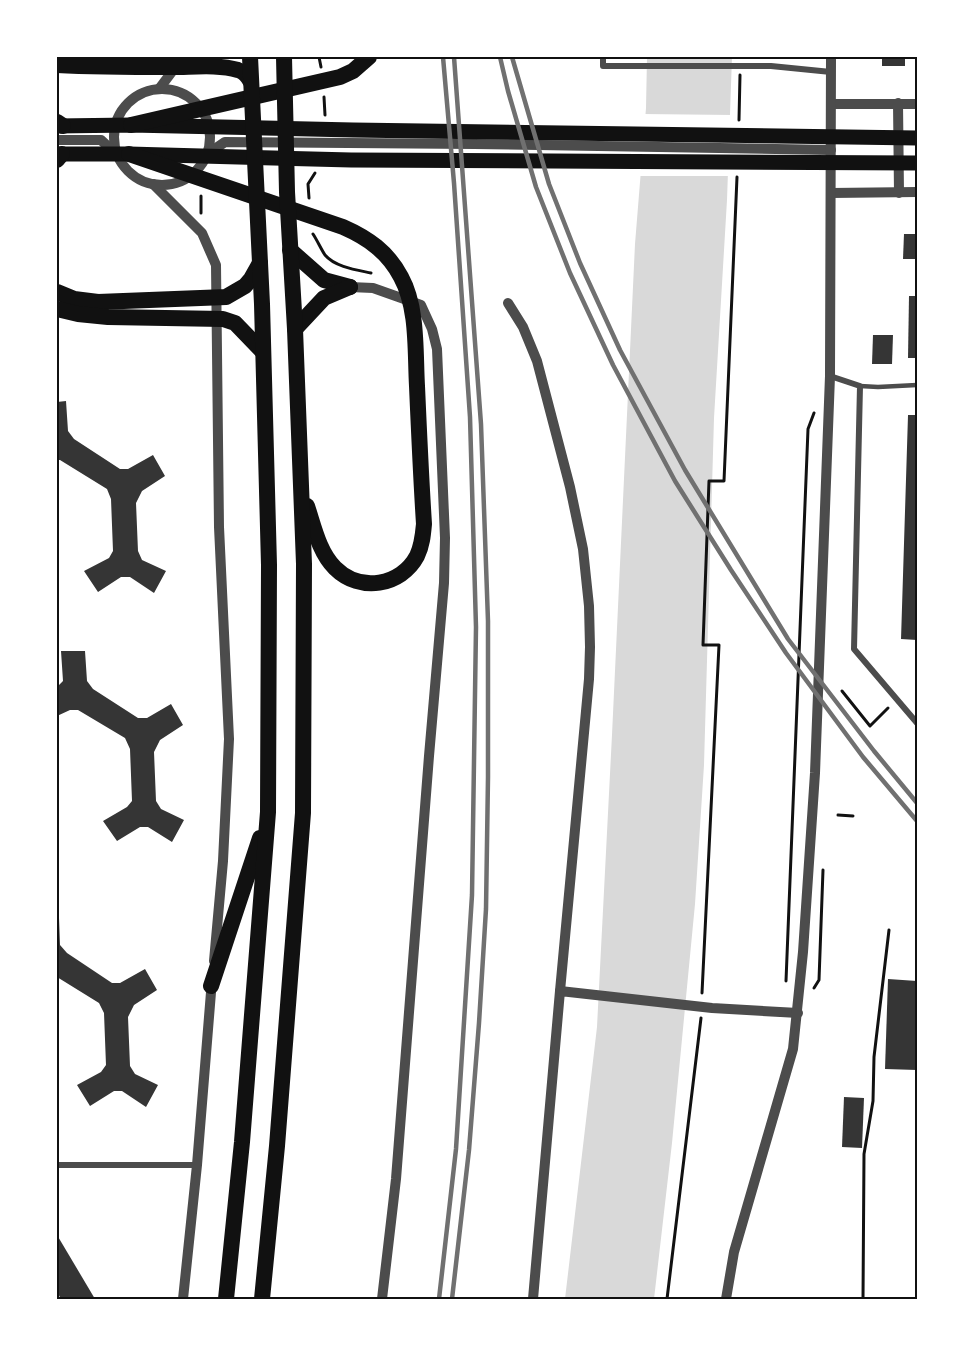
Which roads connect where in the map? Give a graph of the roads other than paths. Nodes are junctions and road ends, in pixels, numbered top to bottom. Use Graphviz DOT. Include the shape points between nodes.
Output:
graph roads {
  1 [pos="183,57"];
  2 [pos="245,57"];
  3 [pos="250,57"];
  4 [pos="284,57"];
  5 [pos="369,57"];
  6 [pos="603,57"];
  7 [pos="831,57"];
  8 [pos="57,65"];
  9 [pos="214,67"];
  10 [pos="831,72"];
  11 [pos="251,81"];
  12 [pos="159,89"];
  13 [pos="831,104"];
  14 [pos="898,104"];
  15 [pos="917,104"];
  16 [pos="123,125"];
  17 [pos="208,127"];
  18 [pos="917,138"];
  19 [pos="59,140"];
  20 [pos="101,140"];
  21 [pos="225,142"];
  22 [pos="831,150"];
  23 [pos="123,154"];
  24 [pos="206,155"];
  25 [pos="917,163"];
  26 [pos="153,184"];
  27 [pos="917,192"];
  28 [pos="831,193"];
  29 [pos="899,193"];
  30 [pos="290,250"];
  31 [pos="260,263"];
  32 [pos="350,287"];
  33 [pos="57,292"];
  34 [pos="508,303"];
  35 [pos="57,309"];
  36 [pos="295,329"];
  37 [pos="263,352"];
  38 [pos="830,376"];
  39 [pos="860,386"];
  40 [pos="917,386"];
  41 [pos="301,488"];
  42 [pos="917,723"];
  43 [pos="268,812"];
  44 [pos="212,986"];
  45 [pos="560,991"];
  46 [pos="798,1012"];
  47 [pos="57,1165"];
  48 [pos="197,1165"];
  49 [pos="183,1299"];
  50 [pos="226,1299"];
  51 [pos="262,1299"];
  52 [pos="382,1299"];
  53 [pos="533,1299"];
  54 [pos="726,1299"];
  1 -- 12 [label="street"];
  2 -- 9 [label="highway" via="234,64"];
  3 -- 11 [label="highway"];
  4 -- 30 [label="highway"];
  5 -- 16 [label="highway" via="340,76"];
  6 -- 10 [label="street" via="603,66 771,66"];
  7 -- 10 [label="street"];
  8 -- 9 [label="highway"];
  9 -- 11 [label="highway" via="242,71"];
  10 -- 13 [label="street"];
  11 -- 31 [label="highway"];
  12 -- 16 [label="street" via="131,100 121,112"];
  12 -- 17 [label="street" via="183,94 194,102"];
  13 -- 14 [label="street"];
  13 -- 22 [label="street"];
  14 -- 15 [label="street"];
  14 -- 29 [label="street"];
  16 -- 18 [label="main road"];
  16 -- 19 [label="main road"];
  16 -- 20 [label="street"];
  16 -- 23 [label="street" via="114,141"];
  17 -- 21 [label="street"];
  17 -- 24 [label="street"];
  19 -- 20 [label="street"];
  19 -- 23 [label="main road"];
  20 -- 23 [label="street"];
  21 -- 22 [label="street"];
  21 -- 24 [label="street"];
  22 -- 28 [label="street"];
  23 -- 25 [label="main road" via="362,160"];
  23 -- 26 [label="street" via="126,169"];
  23 -- 41 [label="highway" via="343,227 377,246 401,277 412,309 424,524 423,539 412,564 402,574 379,583 354,581 343,575 323,551"];
  24 -- 26 [label="street" via="200,166 179,182"];
  26 -- 44 [label="street" via="202,233 216,265 219,527 229,739"];
  27 -- 29 [label="street"];
  28 -- 29 [label="street"];
  28 -- 38 [label="street"];
  30 -- 32 [label="highway" via="324,280"];
  30 -- 36 [label="highway"];
  31 -- 33 [label="highway" via="245,286 226,297 98,302"];
  31 -- 37 [label="highway"];
  32 -- 36 [label="highway" via="324,298"];
  32 -- 52 [label="street" via="372,288 421,305 432,329 437,349 445,538 396,1179"];
  34 -- 45 [label="street" via="537,361 583,549 589,606 589,679"];
  35 -- 37 [label="highway" via="98,316 223,319 235,323"];
  36 -- 41 [label="highway"];
  37 -- 43 [label="highway" via="269,565"];
  38 -- 39 [label="street"];
  38 -- 46 [label="street" via="814,773"];
  39 -- 40 [label="lane"];
  39 -- 42 [label="street" via="854,649"];
  41 -- 51 [label="highway" via="303,813"];
  43 -- 44 [label="highway"];
  43 -- 50 [label="highway"];
  44 -- 48 [label="street"];
  45 -- 46 [label="street"];
  45 -- 53 [label="street"];
  46 -- 54 [label="street" via="793,1049 734,1252"];
  47 -- 48 [label="street"];
  48 -- 49 [label="street"];
}
